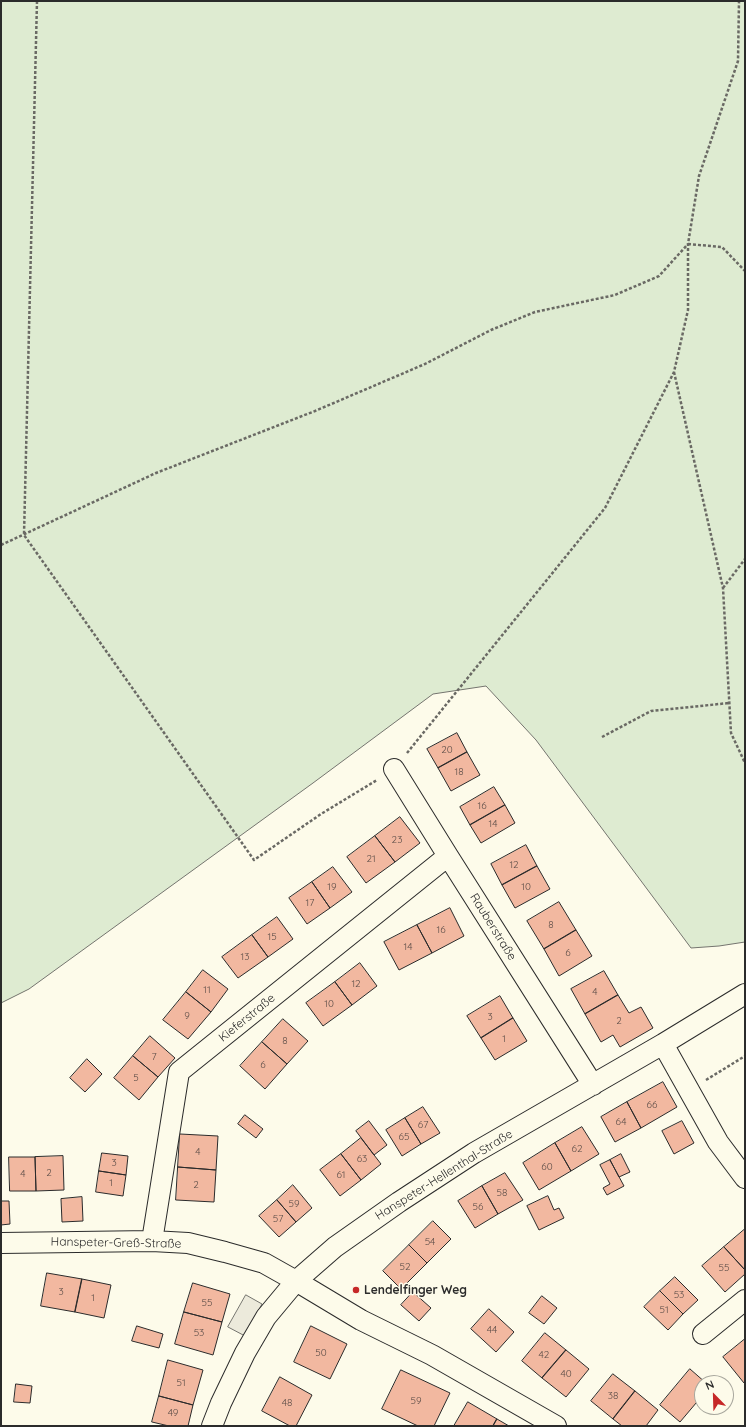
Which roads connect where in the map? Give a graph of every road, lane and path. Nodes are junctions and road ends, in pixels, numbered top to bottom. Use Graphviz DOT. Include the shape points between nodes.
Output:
graph roads {
  1 [pos="37,1"];
  2 [pos="739,1"];
  3 [pos="688,244"];
  4 [pos="745,271"];
  5 [pos="674,372"];
  6 [pos="24,535"];
  7 [pos="1,546"];
  8 [pos="745,558"];
  9 [pos="723,588"];
  10 [pos="729,703"];
  11 [pos="602,738"];
  12 [pos="745,763"];
  13 [pos="394,769"];
  14 [pos="448,856"];
  15 [pos="745,994"];
  16 [pos="663,1044"];
  17 [pos="745,1056"];
  18 [pos="593,1084"];
  19 [pos="689,1090"];
  20 [pos="745,1178"];
  21 [pos="152,1241"];
  22 [pos="1,1243"];
  23 [pos="296,1280"];
  24 [pos="745,1300"];
  25 [pos="703,1334"];
  26 [pos="212,1426"];
  27 [pos="556,1426"];
  1 -- 6 [label="path"];
  2 -- 3 [label="path" via="738,61 699,176"];
  3 -- 4 [label="path" via="722,247"];
  3 -- 5 [label="path" via="688,310"];
  3 -- 6 [label="path" via="659,276 615,295 535,312 491,330 425,364 315,411 156,473"];
  5 -- 9 [label="path"];
  5 -- 13 [label="path" via="605,508"];
  6 -- 7 [label="path"];
  6 -- 13 [label="path" via="254,860 321,814"];
  8 -- 9 [label="path"];
  9 -- 10 [label="path"];
  10 -- 11 [label="path" via="651,711"];
  10 -- 12 [label="path" via="731,733"];
  13 -- 14 [label="street, Rauberstraße"];
  14 -- 18 [label="street, Rauberstraße"];
  14 -- 21 [label="street, Kieferstraße" via="179,1072"];
  15 -- 16 [label="street, Hanspeter-Hellenthal-Straße"];
  16 -- 18 [label="street, Hanspeter-Hellenthal-Straße"];
  16 -- 19 [label="street"];
  17 -- 19 [label="path"];
  18 -- 23 [label="street, Hanspeter-Hellenthal-Straße" via="474,1153 399,1202 335,1247"];
  19 -- 20 [label="street" via="718,1142"];
  21 -- 22 [label="street, Hanspeter-Greß-Straße"];
  21 -- 23 [label="street, Hanspeter-Greß-Straße" via="188,1244 225,1252 264,1263"];
  23 -- 26 [label="street, Hanspeter-Hellenthal-Straße" via="266,1317 245,1353 220,1403"];
  23 -- 27 [label="street" via="361,1320 432,1355"];
  24 -- 25 [label="street"];
}
